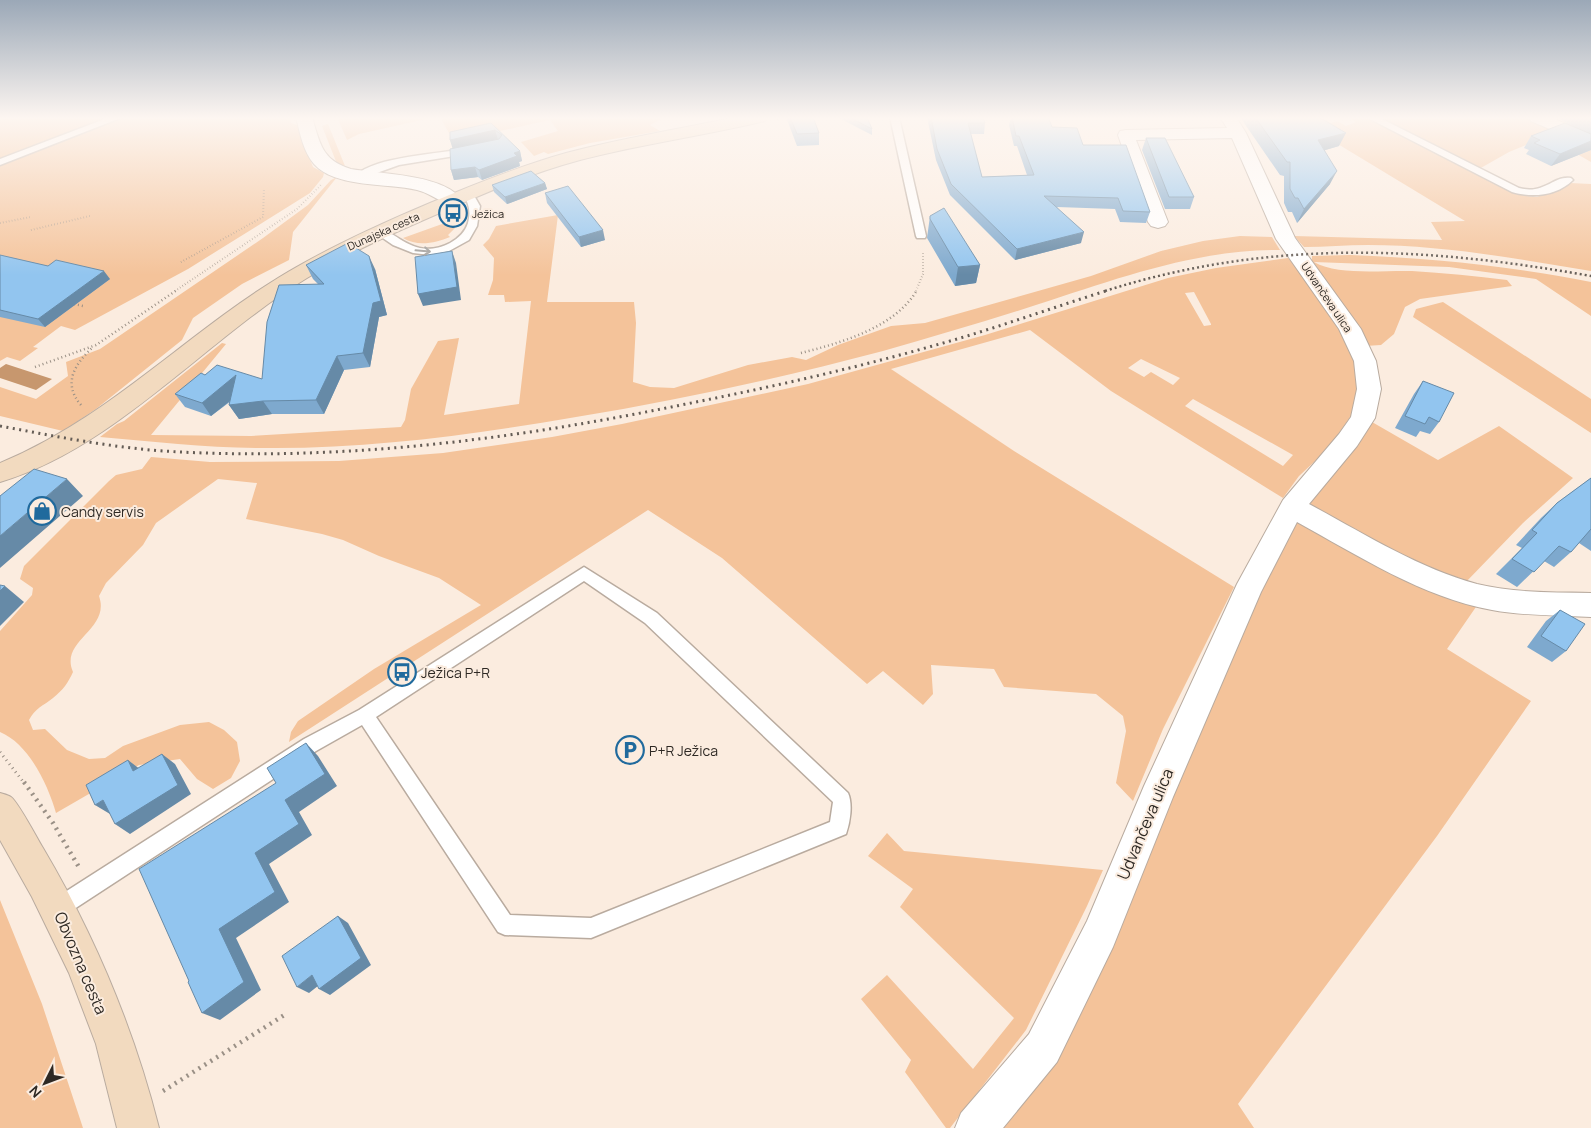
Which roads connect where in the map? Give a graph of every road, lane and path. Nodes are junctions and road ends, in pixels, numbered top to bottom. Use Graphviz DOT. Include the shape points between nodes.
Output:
graph roads {
  1 [pos="338,170"];
  2 [pos="370,170"];
  3 [pos="531,170"];
  4 [pos="907,170"];
  5 [pos="1139,170"];
  6 [pos="1254,170"];
  7 [pos="1475,170"];
  8 [pos="360,176"];
  9 [pos="1568,180"];
  10 [pos="264,188"];
  11 [pos="460,197"];
  12 [pos="90,216"];
  13 [pos="31,217"];
  14 [pos="1158,222"];
  15 [pos="0,223"];
  16 [pos="31,230"];
  17 [pos="379,232"];
  18 [pos="921,236"];
  19 [pos="181,262"];
  20 [pos="74,304"];
  21 [pos="83,306"];
  22 [pos="96,345"];
  23 [pos="801,353"];
  24 [pos="35,367"];
  25 [pos="85,409"];
  26 [pos="0,473"];
  27 [pos="1292,507"];
  28 [pos="1591,605"];
  29 [pos="365,715"];
  30 [pos="0,752"];
  31 [pos="0,809"];
  32 [pos="89,888"];
  33 [pos="58,908"];
  34 [pos="286,1014"];
  35 [pos="136,1118"];
  36 [pos="976,1128"];
  1 -- 8 [label="street"];
  1 -- 22 [label="path" via="297,209"];
  2 -- 8 [label="lane"];
  3 -- 11 [label="main road, Dunajska cesta"];
  4 -- 18 [label="lane"];
  5 -- 14 [label="street, Udvančeva ulica"];
  6 -- 27 [label="street, Udvančeva ulica" via="1286,239 1350,329 1366,361 1369,389 1363,418"];
  7 -- 9 [label="lane" via="1518,191 1535,194"];
  8 -- 11 [label="street" via="430,186"];
  10 -- 19 [label="path" via="263,217"];
  11 -- 17 [label="main road, Dunajska cesta"];
  17 -- 11 [label="lane, one-way" via="419,252 453,245 463,240 471,228 475,206"];
  12 -- 16 [label="path"];
  13 -- 15 [label="path"];
  17 -- 26 [label="main road, Dunajska cesta" via="319,262 266,295 94,425 53,449"];
  18 -- 23 [label="path" via="924,264 921,282 909,301 876,325 833,344"];
  20 -- 21 [label="path"];
  22 -- 24 [label="path"];
  22 -- 25 [label="path" via="79,361 73,374 75,399"];
  27 -- 28 [label="street" via="1402,565 1479,595 1518,602"];
  27 -- 36 [label="street, Udvančeva ulica" via="1247,592 1156,797 1100,934 1043,1048"];
  29 -- 29 [label="lane" via="505,925 591,928 840,828 842,799 651,618 584,573"];
  29 -- 32 [label="lane" via="310,745"];
  30 -- 32 [label="path" via="67,845"];
  31 -- 33 [label="main road, Obvozna cesta" via="30,855"];
  32 -- 33 [label="lane"];
  33 -- 35 [label="main road, Obvozna cesta" via="121,1058"];
  34 -- 35 [label="path"];
}
